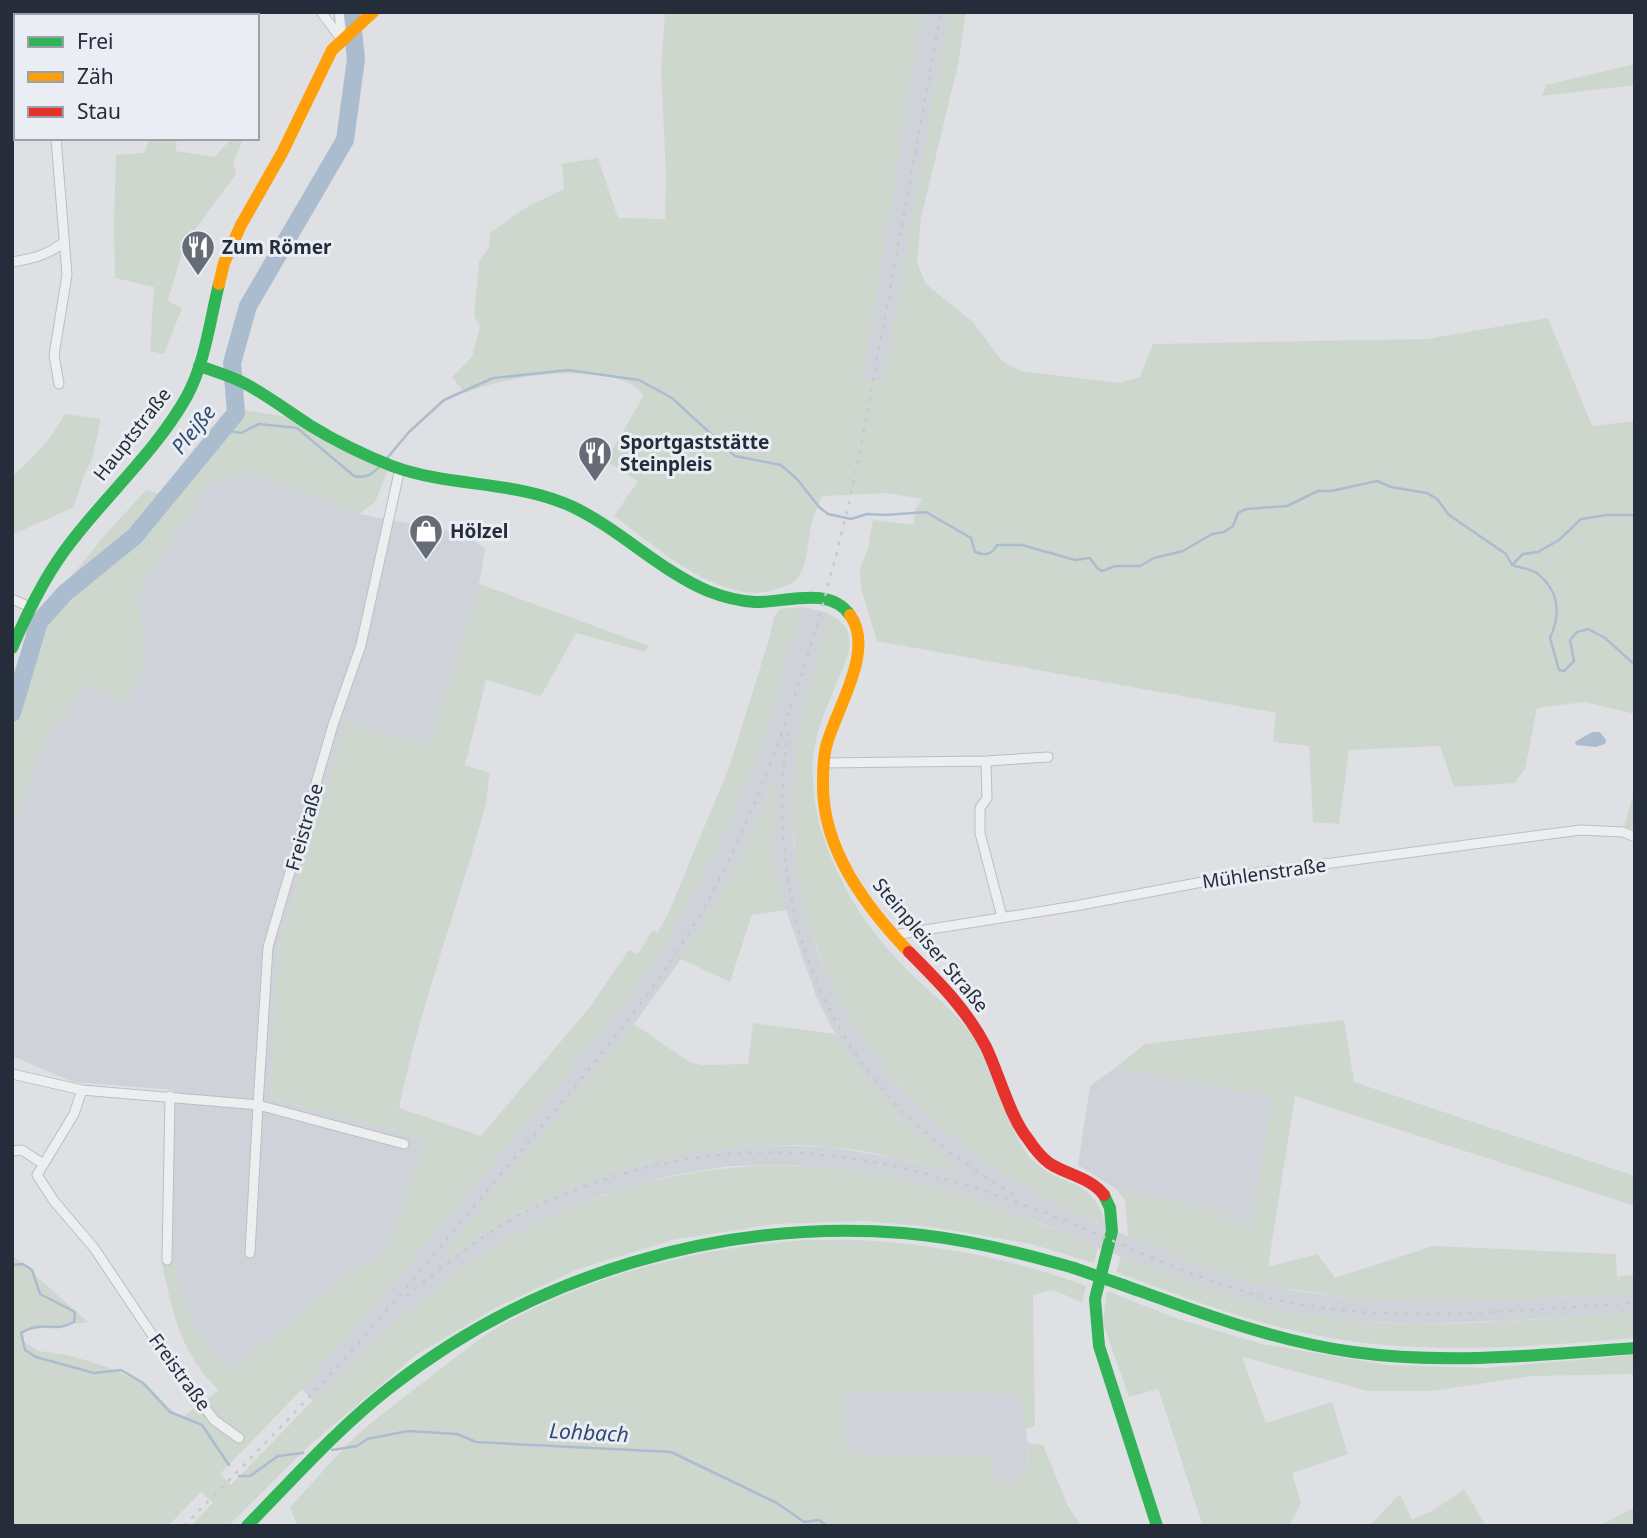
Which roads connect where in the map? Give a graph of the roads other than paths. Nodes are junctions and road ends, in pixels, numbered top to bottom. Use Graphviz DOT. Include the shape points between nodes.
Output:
graph roads {
  1 [pos="321,12"];
  2 [pos="339,12"];
  3 [pos="373,12"];
  4 [pos="344,38"];
  5 [pos="55,140"];
  6 [pos="64,242"];
  7 [pos="12,262"];
  8 [pos="198,366"];
  9 [pos="58,384"];
  10 [pos="396,467"];
  11 [pos="12,599"];
  12 [pos="30,607"];
  13 [pos="12,648"];
  14 [pos="1048,757"];
  15 [pos="986,761"];
  16 [pos="824,763"];
  17 [pos="1635,837"];
  18 [pos="1002,917"];
  19 [pos="894,935"];
  20 [pos="12,1074"];
  21 [pos="82,1090"];
  22 [pos="170,1096"];
  23 [pos="257,1104"];
  24 [pos="404,1144"];
  25 [pos="12,1151"];
  26 [pos="43,1164"];
  27 [pos="250,1253"];
  28 [pos="167,1260"];
  29 [pos="1635,1348"];
  30 [pos="239,1438"];
  31 [pos="247,1526"];
  32 [pos="1157,1526"];
  1 -- 4 [label="street"];
  2 -- 4 [label="street"];
  3 -- 4 [label="main road, Hauptstraße"];
  4 -- 8 [label="main road, Hauptstraße" via="332,50 224,263"];
  5 -- 6 [label="street"];
  6 -- 7 [label="street" via="55,250"];
  6 -- 9 [label="street" via="67,275 54,355"];
  8 -- 10 [label="main road" via="249,386 334,440"];
  8 -- 12 [label="main road, Hauptstraße" via="171,421 64,551"];
  10 -- 16 [label="main road, Steinpleiser Straße" via="551,498 585,514 701,588 722,596 758,603 806,597 831,600 849,612 860,647"];
  10 -- 23 [label="street, Freistraße" via="361,645 268,947"];
  11 -- 12 [label="street"];
  12 -- 13 [label="main road, Hauptstraße"];
  14 -- 15 [label="street"];
  15 -- 16 [label="street"];
  15 -- 18 [label="street" via="988,797 980,808 980,833"];
  16 -- 19 [label="main road, Steinpleiser Straße" via="823,801 832,840 870,907"];
  17 -- 18 [label="street, Mühlenstraße" via="1581,830 1234,876"];
  18 -- 19 [label="street, Mühlenstraße"];
  19 -- 32 [label="main road, Steinpleiser Straße" via="975,1027 1023,1133 1050,1163 1084,1177 1108,1202 1112,1234 1095,1298 1099,1346"];
  20 -- 21 [label="street"];
  21 -- 22 [label="street"];
  21 -- 26 [label="street" via="74,1114"];
  22 -- 23 [label="street"];
  22 -- 28 [label="street"];
  23 -- 24 [label="street"];
  23 -- 27 [label="street, Freistraße"];
  25 -- 26 [label="street" via="22,1150"];
  26 -- 30 [label="street, Freistraße" via="37,1175 54,1201 94,1248 214,1420"];
  29 -- 31 [label="main road, bridge" via="1449,1359 1353,1352 1271,1335 1074,1268 977,1243 836,1230 746,1236 647,1257 567,1284 495,1318 412,1370 337,1434"];
}
